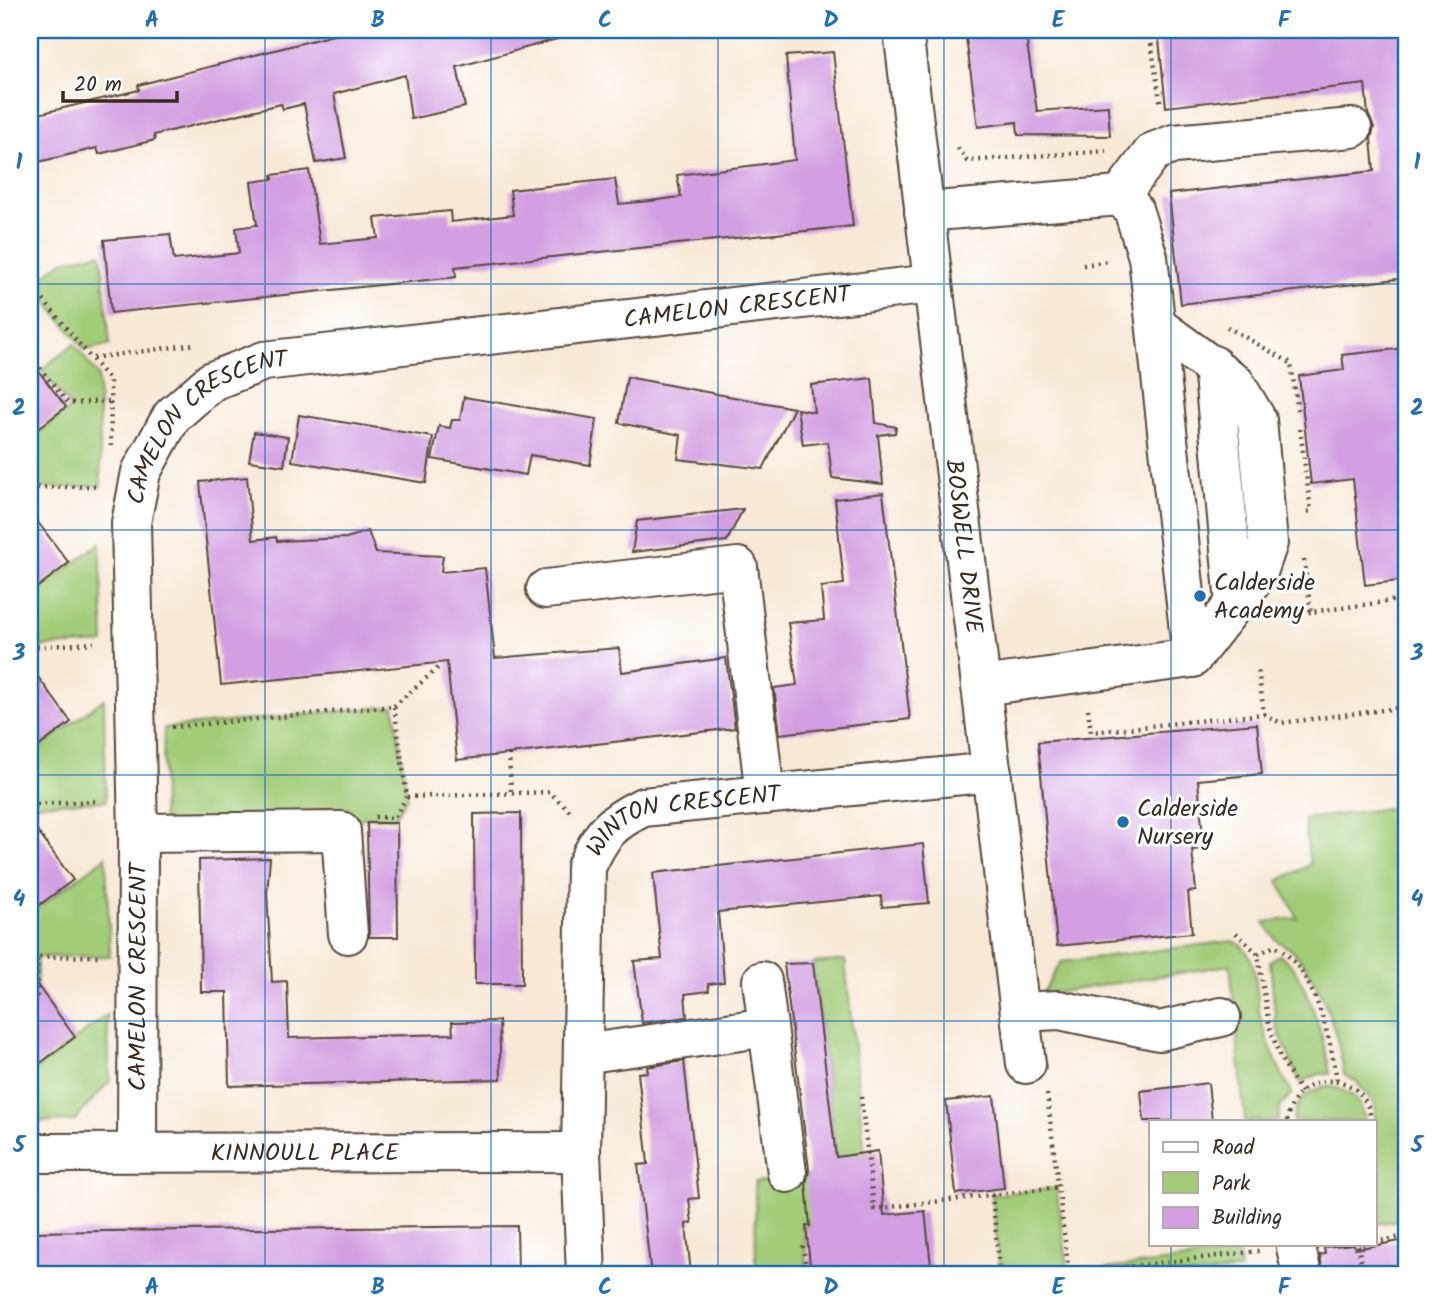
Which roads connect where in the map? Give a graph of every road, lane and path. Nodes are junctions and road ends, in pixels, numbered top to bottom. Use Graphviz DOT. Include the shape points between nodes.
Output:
graph roads {
  1 [pos="903,30"];
  2 [pos="1149,30"];
  3 [pos="1166,111"];
  4 [pos="1352,128"];
  5 [pos="957,141"];
  6 [pos="1115,150"];
  7 [pos="1120,196"];
  8 [pos="924,212"];
  9 [pos="30,284"];
  10 [pos="932,284"];
  11 [pos="1157,326"];
  12 [pos="92,358"];
  13 [pos="30,364"];
  14 [pos="232,373"];
  15 [pos="110,401"];
  16 [pos="111,450"];
  17 [pos="138,485"];
  18 [pos="30,488"];
  19 [pos="30,512"];
  20 [pos="30,523"];
  21 [pos="1303,552"];
  22 [pos="546,589"];
  23 [pos="1406,599"];
  24 [pos="1248,611"];
  25 [pos="1311,612"];
  26 [pos="134,641"];
  27 [pos="1192,658"];
  28 [pos="437,663"];
  29 [pos="1258,669"];
  30 [pos="30,683"];
  31 [pos="981,686"];
  32 [pos="1087,699"];
  33 [pos="394,706"];
  34 [pos="1406,707"];
  35 [pos="1264,714"];
  36 [pos="136,731"];
  37 [pos="509,754"];
  38 [pos="992,772"];
  39 [pos="511,793"];
  40 [pos="765,795"];
  41 [pos="138,816"];
  42 [pos="599,837"];
  43 [pos="30,842"];
  44 [pos="1236,933"];
  45 [pos="348,934"];
  46 [pos="1258,954"];
  47 [pos="137,955"];
  48 [pos="762,981"];
  49 [pos="30,1000"];
  50 [pos="1020,1013"];
  51 [pos="1221,1017"];
  52 [pos="768,1027"];
  53 [pos="583,1054"];
  54 [pos="1026,1064"];
  55 [pos="1337,1081"];
  56 [pos="1301,1092"];
  57 [pos="861,1097"];
  58 [pos="1287,1120"];
  59 [pos="1370,1120"];
  60 [pos="137,1152"];
  61 [pos="30,1153"];
  62 [pos="581,1153"];
  63 [pos="787,1173"];
  64 [pos="1059,1188"];
  65 [pos="992,1195"];
  66 [pos="1406,1236"];
  67 [pos="1376,1242"];
  68 [pos="803,1246"];
  69 [pos="1358,1246"];
  70 [pos="1299,1261"];
  71 [pos="1129,1265"];
  72 [pos="586,1275"];
  73 [pos="807,1275"];
  74 [pos="1000,1275"];
  75 [pos="1065,1275"];
  76 [pos="1130,1275"];
  77 [pos="1363,1275"];
  1 -- 8 [label="street, BOSWELL DRIVE"];
  2 -- 3 [label="path" via="1159,103"];
  4 -- 7 [label="street" via="1174,144 1153,152"];
  5 -- 6 [label="path" via="958,151 967,161"];
  7 -- 8 [label="street"];
  7 -- 11 [label="street" via="1133,209 1140,226"];
  8 -- 10 [label="street, BOSWELL DRIVE"];
  9 -- 12 [label="path"];
  10 -- 14 [label="street, CAMELON CRESCENT" via="264,361"];
  10 -- 31 [label="street, BOSWELL DRIVE"];
  11 -- 24 [label="street" via="1213,365"];
  11 -- 27 [label="street"];
  12 -- 14 [label="path" via="215,342"];
  12 -- 15 [label="path" via="110,381"];
  13 -- 15 [label="path" via="34,361 68,403"];
  14 -- 17 [label="street, CAMELON CRESCENT" via="212,381 172,416"];
  15 -- 16 [label="path"];
  17 -- 18 [label="path"];
  17 -- 26 [label="street, CAMELON CRESCENT" via="131,523"];
  19 -- 20 [label="path"];
  21 -- 25 [label="path"];
  22 -- 40 [label="street" via="738,567"];
  23 -- 25 [label="path"];
  24 -- 25 [label="path"];
  24 -- 27 [label="street"];
  26 -- 30 [label="path" via="31,646"];
  26 -- 36 [label="street, CAMELON CRESCENT"];
  27 -- 31 [label="street"];
  28 -- 33 [label="path" via="438,668"];
  29 -- 35 [label="path"];
  31 -- 38 [label="street, BOSWELL DRIVE"];
  32 -- 35 [label="path" via="1091,732"];
  33 -- 36 [label="path"];
  33 -- 39 [label="path" via="407,797"];
  34 -- 35 [label="path" via="1282,723"];
  36 -- 41 [label="street, CAMELON CRESCENT"];
  37 -- 39 [label="path"];
  38 -- 40 [label="street, WINTON CRESCENT"];
  38 -- 50 [label="street, BOSWELL DRIVE"];
  39 -- 42 [label="path" via="550,792"];
  40 -- 42 [label="street, WINTON CRESCENT" via="643,807 618,819"];
  41 -- 43 [label="path" via="35,804 35,837"];
  41 -- 45 [label="street" via="341,831"];
  41 -- 47 [label="street, CAMELON CRESCENT"];
  42 -- 53 [label="street, WINTON CRESCENT" via="586,867"];
  44 -- 46 [label="path"];
  46 -- 55 [label="path" via="1275,946 1299,968 1324,1022"];
  46 -- 56 [label="path" via="1269,1025 1280,1057"];
  47 -- 49 [label="path" via="37,957 37,995"];
  47 -- 60 [label="street, CAMELON CRESCENT"];
  48 -- 52 [label="street"];
  50 -- 51 [label="street" via="1059,1010 1159,1031"];
  50 -- 54 [label="street, BOSWELL DRIVE"];
  52 -- 53 [label="street"];
  52 -- 63 [label="street"];
  53 -- 62 [label="street, WINTON CRESCENT"];
  54 -- 64 [label="path" via="1046,1082"];
  55 -- 56 [label="path" via="1310,1085"];
  55 -- 59 [label="path" via="1355,1089 1365,1101"];
  56 -- 58 [label="path"];
  57 -- 65 [label="path" via="874,1209"];
  60 -- 61 [label="street, KINNOULL PLACE"];
  60 -- 62 [label="street, KINNOULL PLACE"];
  62 -- 72 [label="street, WINTON CRESCENT"];
  64 -- 65 [label="path"];
  64 -- 75 [label="path"];
  65 -- 74 [label="path"];
  66 -- 67 [label="path"];
  68 -- 73 [label="path"];
  69 -- 77 [label="path"];
  70 -- 71 [label="path"];
  71 -- 75 [label="path"];
  71 -- 76 [label="path"];
}
